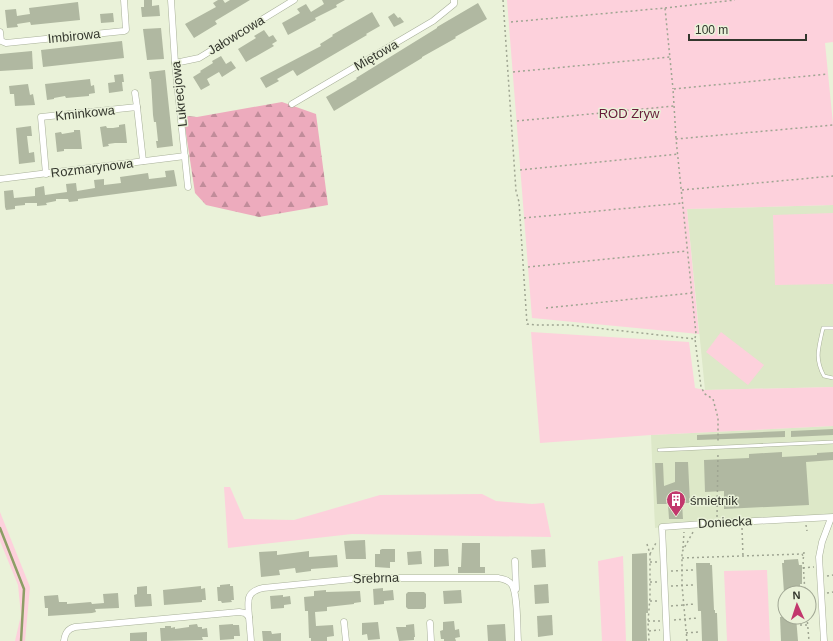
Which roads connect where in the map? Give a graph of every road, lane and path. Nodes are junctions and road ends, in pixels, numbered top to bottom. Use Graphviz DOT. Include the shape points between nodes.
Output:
graph roads {
  1 [pos="124,0"];
  2 [pos="171,0"];
  3 [pos="294,0"];
  4 [pos="454,0"];
  5 [pos="503,0"];
  6 [pos="735,0"];
  7 [pos="665,8"];
  8 [pos="511,22"];
  9 [pos="0,32"];
  10 [pos="670,57"];
  11 [pos="176,63"];
  12 [pos="513,72"];
  13 [pos="828,74"];
  14 [pos="673,88"];
  15 [pos="135,93"];
  16 [pos="292,104"];
  17 [pos="674,106"];
  18 [pos="137,107"];
  19 [pos="517,121"];
  20 [pos="833,125"];
  21 [pos="676,139"];
  22 [pos="678,154"];
  23 [pos="185,156"];
  24 [pos="143,161"];
  25 [pos="520,170"];
  26 [pos="46,174"];
  27 [pos="833,176"];
  28 [pos="0,179"];
  29 [pos="188,187"];
  30 [pos="681,190"];
  31 [pos="683,203"];
  32 [pos="524,218"];
  33 [pos="688,251"];
  34 [pos="528,267"];
  35 [pos="692,293"];
  36 [pos="546,308"];
  37 [pos="833,328"];
  38 [pos="695,339"];
  39 [pos="833,378"];
  40 [pos="833,442"];
  41 [pos="718,447"];
  42 [pos="659,450"];
  43 [pos="832,517"];
  44 [pos="717,523"];
  45 [pos="806,524"];
  46 [pos="742,527"];
  47 [pos="695,529"];
  48 [pos="684,530"];
  49 [pos="807,531"];
  50 [pos="658,540"];
  51 [pos="647,544"];
  52 [pos="683,550"];
  53 [pos="804,552"];
  54 [pos="650,554"];
  55 [pos="743,556"];
  56 [pos="803,556"];
  57 [pos="682,558"];
  58 [pos="515,561"];
  59 [pos="650,562"];
  60 [pos="659,562"];
  61 [pos="820,566"];
  62 [pos="804,568"];
  63 [pos="693,570"];
  64 [pos="669,571"];
  65 [pos="681,571"];
  66 [pos="833,575"];
  67 [pos="824,576"];
  68 [pos="650,582"];
  69 [pos="660,582"];
  70 [pos="682,585"];
  71 [pos="693,585"];
  72 [pos="805,585"];
  73 [pos="670,586"];
  74 [pos="833,592"];
  75 [pos="825,593"];
  76 [pos="516,597"];
  77 [pos="650,601"];
  78 [pos="663,604"];
  79 [pos="695,604"];
  80 [pos="683,606"];
  81 [pos="249,617"];
  82 [pos="698,618"];
  83 [pos="684,619"];
  84 [pos="648,621"];
  85 [pos="664,621"];
  86 [pos="344,622"];
  87 [pos="430,623"];
  88 [pos="808,625"];
  89 [pos="662,630"];
  90 [pos="649,631"];
  91 [pos="698,632"];
  92 [pos="686,633"];
  93 [pos="64,641"];
  94 [pos="251,641"];
  95 [pos="346,641"];
  96 [pos="431,641"];
  97 [pos="518,641"];
  98 [pos="649,641"];
  99 [pos="667,641"];
  100 [pos="686,641"];
  101 [pos="809,641"];
  102 [pos="824,641"];
  1 -- 9 [label="street, Imbirowa" via="127,26 124,31 6,43 1,41"];
  2 -- 11 [label="street, Lukrecjowa"];
  3 -- 11 [label="street, Jałowcowa" via="199,58"];
  4 -- 16 [label="street, Miętowa" via="454,4 433,21"];
  5 -- 38 [label="path" via="527,324"];
  6 -- 7 [label="path"];
  7 -- 8 [label="path"];
  7 -- 10 [label="path"];
  10 -- 12 [label="path"];
  10 -- 14 [label="path"];
  11 -- 23 [label="street, Lukrecjowa"];
  13 -- 14 [label="path"];
  14 -- 17 [label="path"];
  15 -- 18 [label="street"];
  17 -- 19 [label="path"];
  17 -- 21 [label="path"];
  18 -- 24 [label="street"];
  18 -- 26 [label="street, Kminkowa" via="41,117"];
  20 -- 21 [label="path"];
  21 -- 22 [label="path"];
  22 -- 25 [label="path"];
  22 -- 30 [label="path"];
  23 -- 24 [label="street, Rozmarynowa"];
  23 -- 29 [label="street, Lukrecjowa"];
  24 -- 26 [label="street, Rozmarynowa"];
  26 -- 28 [label="street, Rozmarynowa"];
  27 -- 30 [label="path"];
  30 -- 31 [label="path"];
  31 -- 32 [label="path"];
  31 -- 33 [label="path"];
  33 -- 34 [label="path"];
  33 -- 35 [label="path"];
  35 -- 36 [label="path"];
  35 -- 38 [label="path"];
  37 -- 39 [label="lane" via="824,328 818,349 818,366 824,376"];
  38 -- 41 [label="path" via="701,387 705,394 713,399 718,418"];
  40 -- 41 [label="lane"];
  41 -- 42 [label="lane"];
  41 -- 44 [label="path"];
  43 -- 44 [label="street, Doniecka"];
  43 -- 61 [label="street, Doniecka" via="822,542"];
  44 -- 78 [label="street, Doniecka" via="662,527"];
  45 -- 49 [label="path"];
  46 -- 55 [label="path"];
  47 -- 52 [label="path"];
  48 -- 52 [label="path"];
  50 -- 54 [label="path"];
  51 -- 54 [label="path"];
  52 -- 57 [label="path"];
  53 -- 56 [label="path"];
  54 -- 59 [label="path"];
  55 -- 56 [label="path"];
  55 -- 57 [label="path"];
  56 -- 62 [label="path"];
  57 -- 65 [label="path"];
  58 -- 76 [label="street, Srebrna"];
  59 -- 60 [label="path"];
  59 -- 68 [label="path"];
  61 -- 62 [label="path"];
  61 -- 102 [label="street, Doniecka"];
  62 -- 72 [label="path"];
  63 -- 65 [label="path"];
  64 -- 65 [label="path"];
  65 -- 70 [label="path"];
  66 -- 67 [label="path"];
  68 -- 69 [label="path"];
  68 -- 77 [label="path"];
  70 -- 71 [label="path"];
  70 -- 73 [label="path"];
  70 -- 80 [label="path"];
  74 -- 75 [label="path"];
  76 -- 81 [label="street, Srebrna" via="510,582 498,578 363,578 259,589 249,596"];
  76 -- 97 [label="street, Srebrna"];
  77 -- 78 [label="path"];
  77 -- 84 [label="path"];
  78 -- 80 [label="path"];
  78 -- 85 [label="street, Doniecka"];
  79 -- 80 [label="path"];
  80 -- 83 [label="path"];
  81 -- 93 [label="street" via="245,613 228,613 75,626 67,631"];
  81 -- 94 [label="street, Srebrna"];
  82 -- 83 [label="path"];
  83 -- 85 [label="path"];
  83 -- 92 [label="path"];
  84 -- 85 [label="path"];
  84 -- 90 [label="path"];
  85 -- 99 [label="street, Doniecka"];
  86 -- 95 [label="street"];
  87 -- 96 [label="street"];
  88 -- 101 [label="path"];
  89 -- 90 [label="path"];
  90 -- 98 [label="path"];
  91 -- 92 [label="path"];
  92 -- 100 [label="path"];
}
